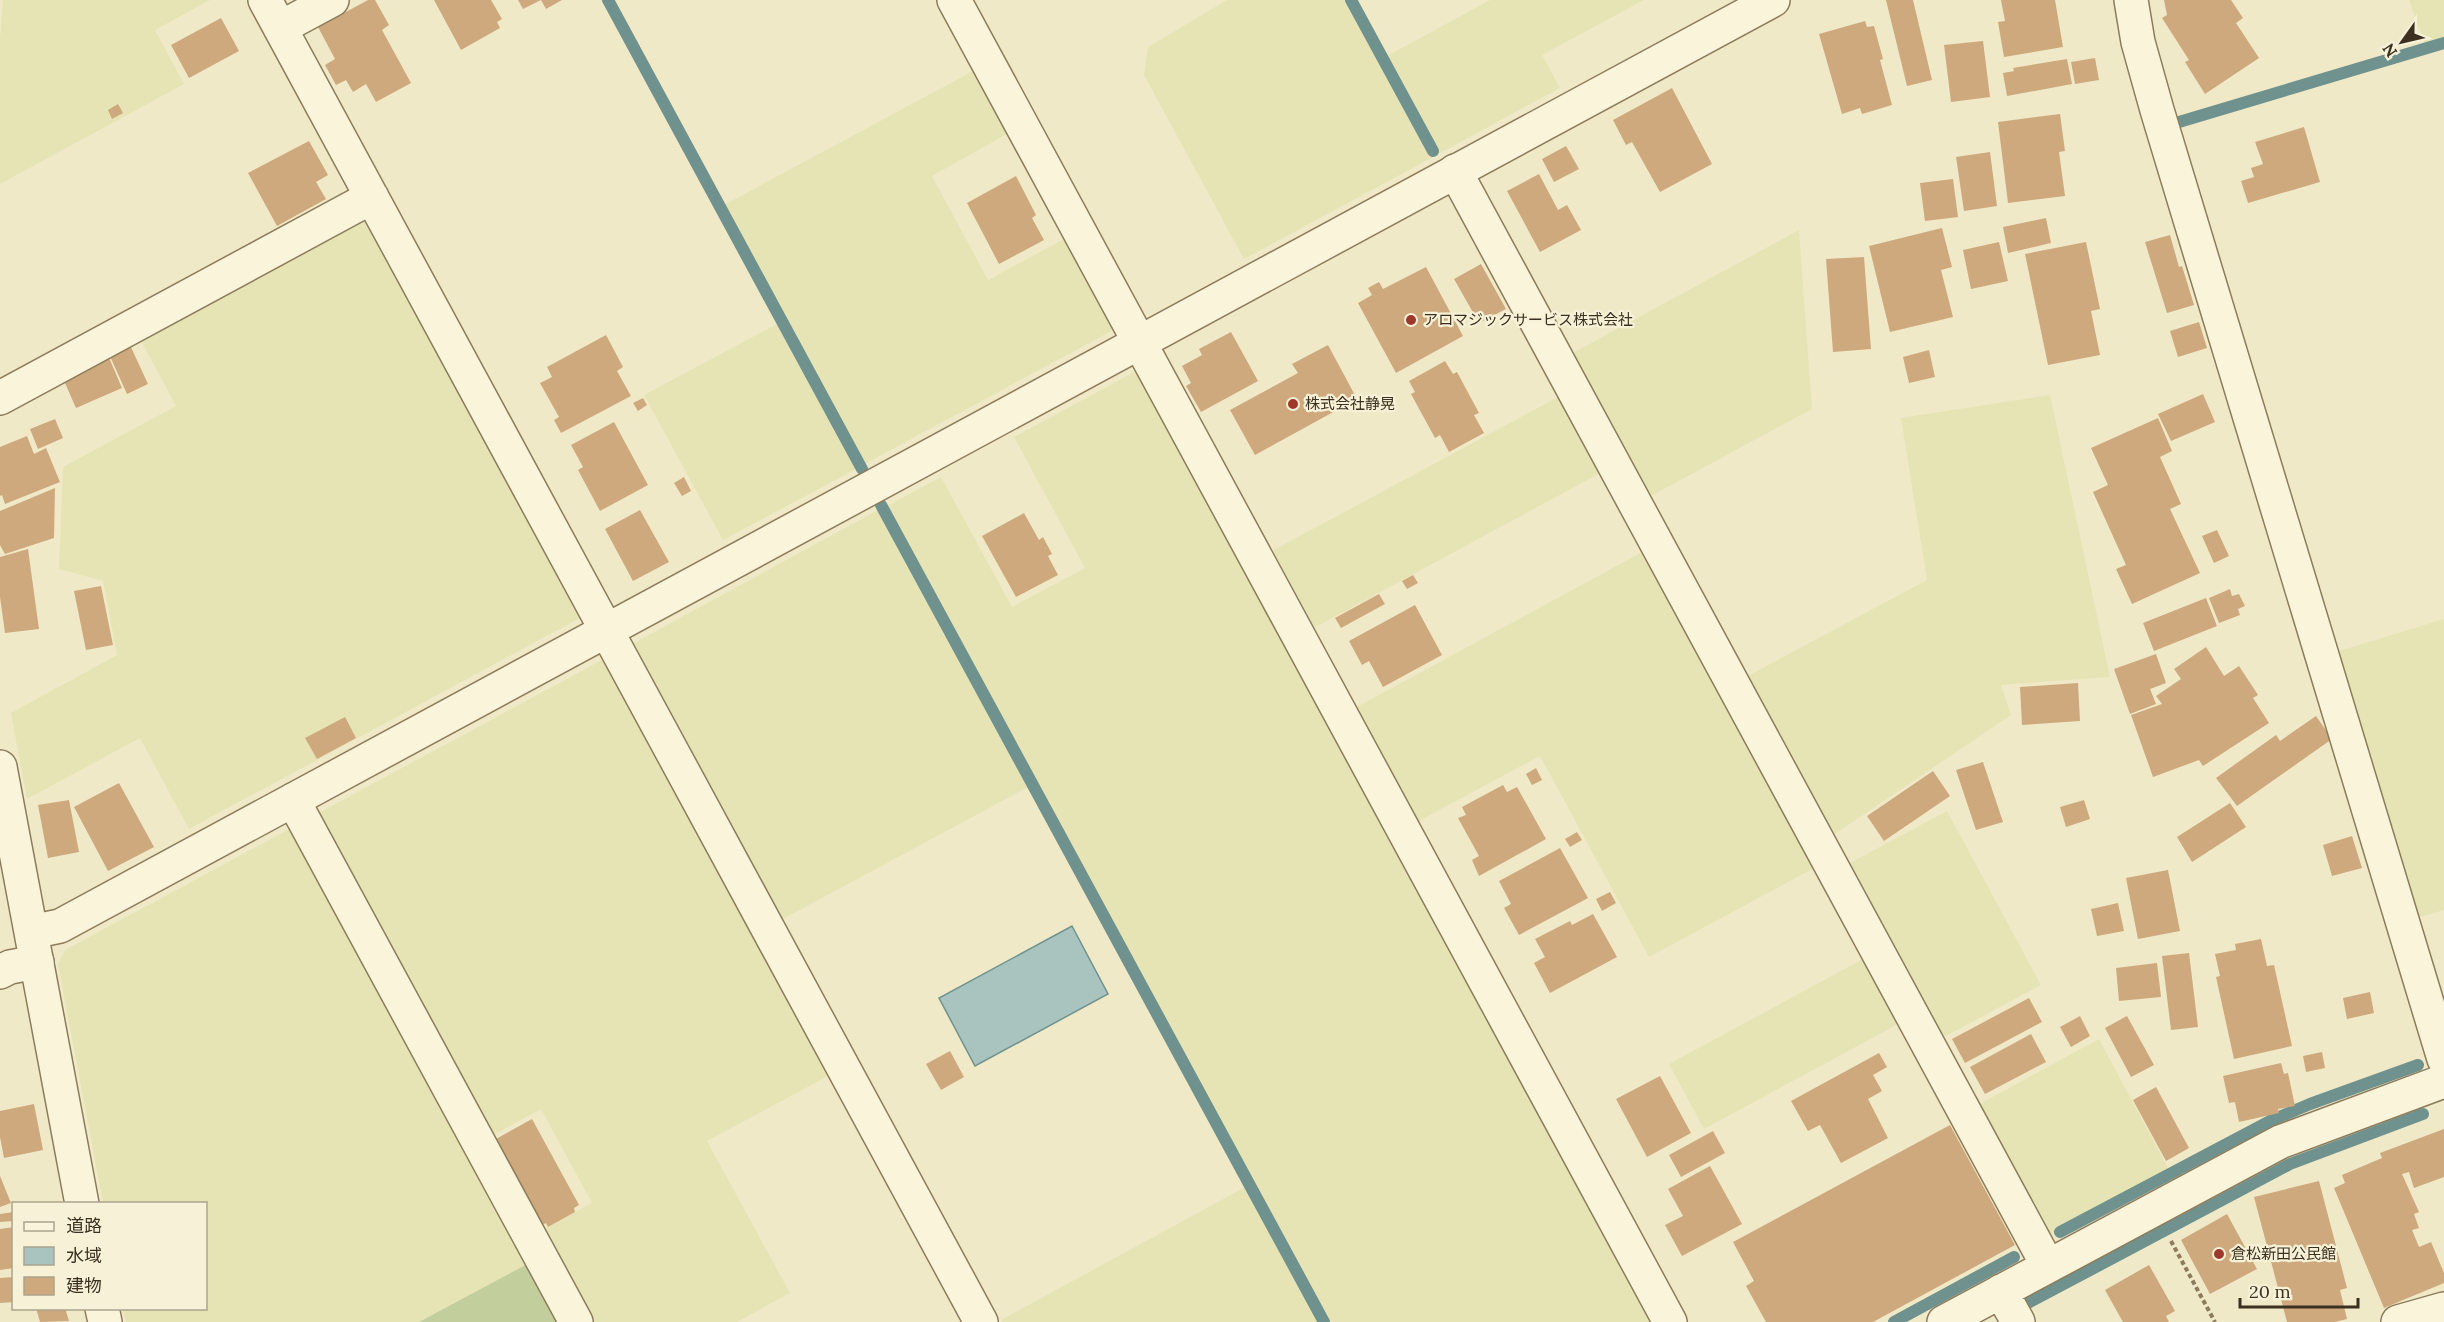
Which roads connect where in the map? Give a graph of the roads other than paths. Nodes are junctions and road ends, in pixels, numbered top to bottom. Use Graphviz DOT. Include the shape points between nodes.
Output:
graph roads {
  1 [pos="265,0"];
  2 [pos="333,0"];
  3 [pos="954,0"];
  4 [pos="2131,0"];
  5 [pos="1760,3"];
  6 [pos="280,28"];
  7 [pos="1455,171"];
  8 [pos="372,197"];
  9 [pos="1140,342"];
  10 [pos="0,398"];
  11 [pos="606,631"];
  12 [pos="0,767"];
  13 [pos="293,800"];
  14 [pos="34,947"];
  15 [pos="0,972"];
  16 [pos="2444,1059"];
  17 [pos="2444,1081"];
  18 [pos="82,1202"];
  19 [pos="2048,1266"];
  20 [pos="2001,1291"];
  21 [pos="2444,1310"];
  22 [pos="576,1322"];
  23 [pos="981,1322"];
  24 [pos="1670,1322"];
  25 [pos="1944,1322"];
  26 [pos="2019,1322"];
  27 [pos="2398,1322"];
  1 -- 6 [label="street"];
  2 -- 6 [label="street"];
  3 -- 9 [label="street"];
  4 -- 16 [label="street" via="2157,110"];
  5 -- 7 [label="street"];
  6 -- 8 [label="street"];
  7 -- 9 [label="street"];
  7 -- 19 [label="street"];
  8 -- 10 [label="street"];
  8 -- 11 [label="street"];
  9 -- 11 [label="street"];
  9 -- 24 [label="street"];
  11 -- 13 [label="street"];
  11 -- 23 [label="street"];
  12 -- 14 [label="street"];
  13 -- 14 [label="street" via="60,926"];
  13 -- 22 [label="street"];
  14 -- 15 [label="street"];
  14 -- 18 [label="street"];
  17 -- 19 [label="street" via="2280,1142"];
  19 -- 20 [label="street"];
  20 -- 25 [label="street"];
  20 -- 26 [label="street"];
  21 -- 27 [label="street"];
}
